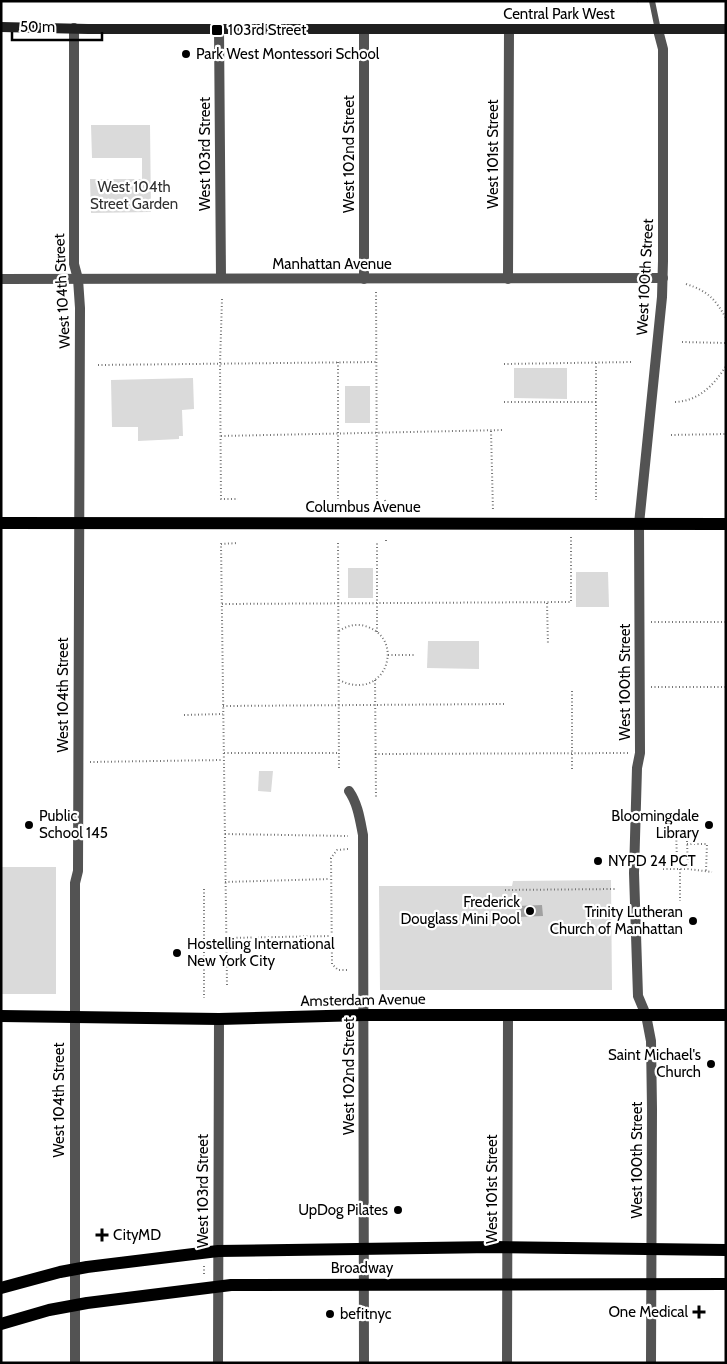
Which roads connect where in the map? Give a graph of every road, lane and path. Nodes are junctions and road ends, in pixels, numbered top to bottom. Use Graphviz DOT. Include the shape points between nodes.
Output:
graph roads {
  1 [pos="652,1"];
  2 [pos="1,27"];
  3 [pos="74,28"];
  4 [pos="219,29"];
  5 [pos="364,29"];
  6 [pos="508,29"];
  7 [pos="726,29"];
  8 [pos="658,30"];
  9 [pos="1,278"];
  10 [pos="221,278"];
  11 [pos="663,278"];
  12 [pos="78,279"];
  13 [pos="364,279"];
  14 [pos="508,279"];
  15 [pos="686,284"];
  16 [pos="376,292"];
  17 [pos="222,298"];
  18 [pos="726,318"];
  19 [pos="682,342"];
  20 [pos="726,343"];
  21 [pos="338,362"];
  22 [pos="376,362"];
  23 [pos="632,362"];
  24 [pos="596,363"];
  25 [pos="98,364"];
  26 [pos="220,364"];
  27 [pos="504,364"];
  28 [pos="726,366"];
  29 [pos="504,402"];
  30 [pos="596,402"];
  31 [pos="675,402"];
  32 [pos="491,430"];
  33 [pos="504,430"];
  34 [pos="376,433"];
  35 [pos="338,434"];
  36 [pos="726,434"];
  37 [pos="671,435"];
  38 [pos="220,436"];
  39 [pos="238,499"];
  40 [pos="338,499"];
  41 [pos="377,499"];
  42 [pos="386,500"];
  43 [pos="596,500"];
  44 [pos="386,506"];
  45 [pos="1,523"];
  46 [pos="79,523"];
  47 [pos="493,524"];
  48 [pos="571,524"];
  49 [pos="639,524"];
  50 [pos="726,524"];
  51 [pos="386,540"];
  52 [pos="238,543"];
  53 [pos="338,543"];
  54 [pos="377,543"];
  55 [pos="386,543"];
  56 [pos="547,602"];
  57 [pos="377,603"];
  58 [pos="222,604"];
  59 [pos="339,604"];
  60 [pos="639,622"];
  61 [pos="726,622"];
  62 [pos="339,631"];
  63 [pos="377,632"];
  64 [pos="548,645"];
  65 [pos="388,655"];
  66 [pos="415,655"];
  67 [pos="339,680"];
  68 [pos="375,680"];
  69 [pos="640,687"];
  70 [pos="726,687"];
  71 [pos="572,691"];
  72 [pos="505,704"];
  73 [pos="339,705"];
  74 [pos="375,705"];
  75 [pos="223,706"];
  76 [pos="184,714"];
  77 [pos="223,714"];
  78 [pos="224,753"];
  79 [pos="339,753"];
  80 [pos="572,753"];
  81 [pos="640,753"];
  82 [pos="376,754"];
  83 [pos="224,760"];
  84 [pos="78,762"];
  85 [pos="340,770"];
  86 [pos="572,770"];
  87 [pos="350,791"];
  88 [pos="376,797"];
  89 [pos="676,830"];
  90 [pos="225,834"];
  91 [pos="348,836"];
  92 [pos="687,840"];
  93 [pos="687,844"];
  94 [pos="348,850"];
  95 [pos="677,860"];
  96 [pos="663,869"];
  97 [pos="680,869"];
  98 [pos="688,869"];
  99 [pos="706,871"];
  100 [pos="712,872"];
  101 [pos="331,879"];
  102 [pos="225,882"];
  103 [pos="204,889"];
  104 [pos="616,889"];
  105 [pos="505,890"];
  106 [pos="680,901"];
  107 [pos="332,936"];
  108 [pos="226,938"];
  109 [pos="348,970"];
  110 [pos="227,985"];
  111 [pos="204,998"];
  112 [pos="363,1015"];
  113 [pos="508,1015"];
  114 [pos="646,1015"];
  115 [pos="726,1015"];
  116 [pos="1,1016"];
  117 [pos="74,1017"];
  118 [pos="219,1019"];
  119 [pos="364,1248"];
  120 [pos="507,1248"];
  121 [pos="652,1249"];
  122 [pos="726,1250"];
  123 [pos="218,1251"];
  124 [pos="204,1266"];
  125 [pos="75,1270"];
  126 [pos="204,1278"];
  127 [pos="364,1284"];
  128 [pos="507,1284"];
  129 [pos="651,1284"];
  130 [pos="726,1284"];
  131 [pos="219,1286"];
  132 [pos="1,1288"];
  133 [pos="75,1305"];
  134 [pos="1,1324"];
  135 [pos="75,1363"];
  136 [pos="218,1363"];
  137 [pos="364,1363"];
  138 [pos="507,1363"];
  139 [pos="651,1363"];
  1 -- 8 [label="lane, West 100th Street"];
  2 -- 3 [label="main road, Central Park West"];
  3 -- 4 [label="main road, Central Park West"];
  3 -- 12 [label="street, West 104th Street" via="74,264"];
  4 -- 5 [label="main road, Central Park West"];
  4 -- 10 [label="street, West 103rd Street"];
  5 -- 6 [label="main road, Central Park West"];
  5 -- 13 [label="street, West 102nd Street"];
  6 -- 8 [label="main road, Central Park West"];
  6 -- 14 [label="street, West 101st Street"];
  7 -- 8 [label="main road, Central Park West"];
  8 -- 11 [label="street, West 100th Street" via="662,49"];
  9 -- 12 [label="street, Manhattan Avenue"];
  10 -- 12 [label="street, Manhattan Avenue"];
  10 -- 13 [label="street, Manhattan Avenue"];
  11 -- 14 [label="street, Manhattan Avenue"];
  11 -- 49 [label="street, West 100th Street"];
  12 -- 46 [label="street, West 104th Street"];
  13 -- 14 [label="street, Manhattan Avenue"];
  15 -- 18 [label="path" via="702,289"];
  16 -- 22 [label="path"];
  17 -- 26 [label="path"];
  19 -- 20 [label="path"];
  21 -- 22 [label="path"];
  21 -- 26 [label="path"];
  21 -- 35 [label="path"];
  22 -- 34 [label="path"];
  23 -- 24 [label="path"];
  24 -- 27 [label="path"];
  24 -- 30 [label="path"];
  25 -- 26 [label="path"];
  26 -- 38 [label="path"];
  28 -- 31 [label="path" via="715,383 704,392"];
  29 -- 30 [label="path"];
  30 -- 43 [label="path"];
  32 -- 33 [label="path"];
  32 -- 34 [label="path"];
  32 -- 47 [label="path"];
  34 -- 35 [label="path"];
  34 -- 41 [label="path"];
  35 -- 38 [label="path"];
  35 -- 40 [label="path"];
  36 -- 37 [label="path"];
  38 -- 39 [label="path" via="221,499"];
  42 -- 44 [label="path"];
  45 -- 46 [label="main road, Columbus Avenue"];
  46 -- 47 [label="main road, Columbus Avenue"];
  46 -- 84 [label="street, West 104th Street"];
  47 -- 48 [label="main road, Columbus Avenue"];
  48 -- 49 [label="main road, Columbus Avenue"];
  48 -- 56 [label="path" via="571,602"];
  49 -- 50 [label="main road, Columbus Avenue"];
  49 -- 60 [label="street, West 100th Street"];
  51 -- 55 [label="path"];
  52 -- 58 [label="path" via="222,544"];
  53 -- 59 [label="path"];
  54 -- 57 [label="path"];
  56 -- 57 [label="path"];
  56 -- 64 [label="path"];
  57 -- 59 [label="path"];
  57 -- 63 [label="path"];
  58 -- 59 [label="path"];
  58 -- 75 [label="path"];
  59 -- 62 [label="path"];
  60 -- 61 [label="path"];
  60 -- 69 [label="street, West 100th Street"];
  62 -- 63 [label="path" via="356,625"];
  62 -- 67 [label="path"];
  63 -- 65 [label="path" via="385,642"];
  65 -- 66 [label="path"];
  65 -- 68 [label="path" via="385,669"];
  67 -- 68 [label="path" via="354,686"];
  67 -- 73 [label="path"];
  68 -- 74 [label="path"];
  69 -- 70 [label="path"];
  69 -- 81 [label="street, West 100th Street"];
  71 -- 80 [label="path"];
  72 -- 74 [label="path"];
  73 -- 74 [label="path"];
  73 -- 75 [label="path"];
  73 -- 79 [label="path"];
  74 -- 82 [label="path"];
  75 -- 77 [label="path"];
  76 -- 77 [label="path"];
  77 -- 78 [label="path"];
  78 -- 79 [label="path"];
  78 -- 83 [label="path"];
  79 -- 85 [label="path"];
  80 -- 81 [label="path"];
  80 -- 82 [label="path"];
  80 -- 86 [label="path"];
  81 -- 114 [label="street, West 100th Street" via="634,873 638,996"];
  82 -- 88 [label="path"];
  83 -- 84 [label="path"];
  83 -- 90 [label="path"];
  84 -- 117 [label="street, West 104th Street"];
  87 -- 112 [label="street, West 102nd Street" via="360,818 362,835"];
  89 -- 95 [label="path"];
  90 -- 91 [label="path"];
  90 -- 102 [label="path"];
  92 -- 93 [label="path"];
  93 -- 98 [label="path"];
  93 -- 99 [label="path" via="707,844"];
  94 -- 101 [label="path" via="337,850 332,858"];
  96 -- 97 [label="path"];
  97 -- 98 [label="path"];
  97 -- 106 [label="path"];
  98 -- 99 [label="path"];
  99 -- 100 [label="path"];
  101 -- 102 [label="path"];
  101 -- 107 [label="path"];
  102 -- 108 [label="path"];
  103 -- 111 [label="path"];
  104 -- 105 [label="path"];
  107 -- 108 [label="path"];
  107 -- 109 [label="path" via="332,964 338,970"];
  108 -- 110 [label="path"];
  112 -- 113 [label="main road, Amsterdam Avenue"];
  112 -- 118 [label="main road, Amsterdam Avenue"];
  112 -- 119 [label="street, West 102nd Street"];
  113 -- 114 [label="main road, Amsterdam Avenue"];
  113 -- 120 [label="street, West 101st Street"];
  114 -- 115 [label="main road, Amsterdam Avenue"];
  114 -- 121 [label="street, West 100th Street" via="651,1040"];
  116 -- 117 [label="main road, Amsterdam Avenue"];
  117 -- 118 [label="main road, Amsterdam Avenue"];
  117 -- 125 [label="street, West 104th Street"];
  118 -- 123 [label="street, West 103rd Street"];
  119 -- 120 [label="main road, Broadway"];
  119 -- 123 [label="main road, Broadway"];
  119 -- 127 [label="street, West 102nd Street"];
  120 -- 121 [label="main road, Broadway"];
  120 -- 128 [label="street, West 101st Street"];
  121 -- 122 [label="main road, Broadway"];
  121 -- 129 [label="street, West 100th Street"];
  123 -- 125 [label="main road, Broadway"];
  123 -- 131 [label="street, West 103rd Street"];
  124 -- 126 [label="path"];
  125 -- 132 [label="main road, Broadway"];
  125 -- 133 [label="street, West 104th Street"];
  127 -- 128 [label="main road, Broadway"];
  127 -- 131 [label="main road, Broadway"];
  127 -- 137 [label="street, West 102nd Street"];
  128 -- 129 [label="main road, Broadway"];
  128 -- 138 [label="street, West 101st Street"];
  129 -- 130 [label="main road, Broadway"];
  129 -- 139 [label="street, West 100th Street"];
  131 -- 133 [label="main road, Broadway"];
  131 -- 136 [label="street, West 103rd Street"];
  133 -- 134 [label="main road, Broadway"];
  133 -- 135 [label="street, West 104th Street"];
}
